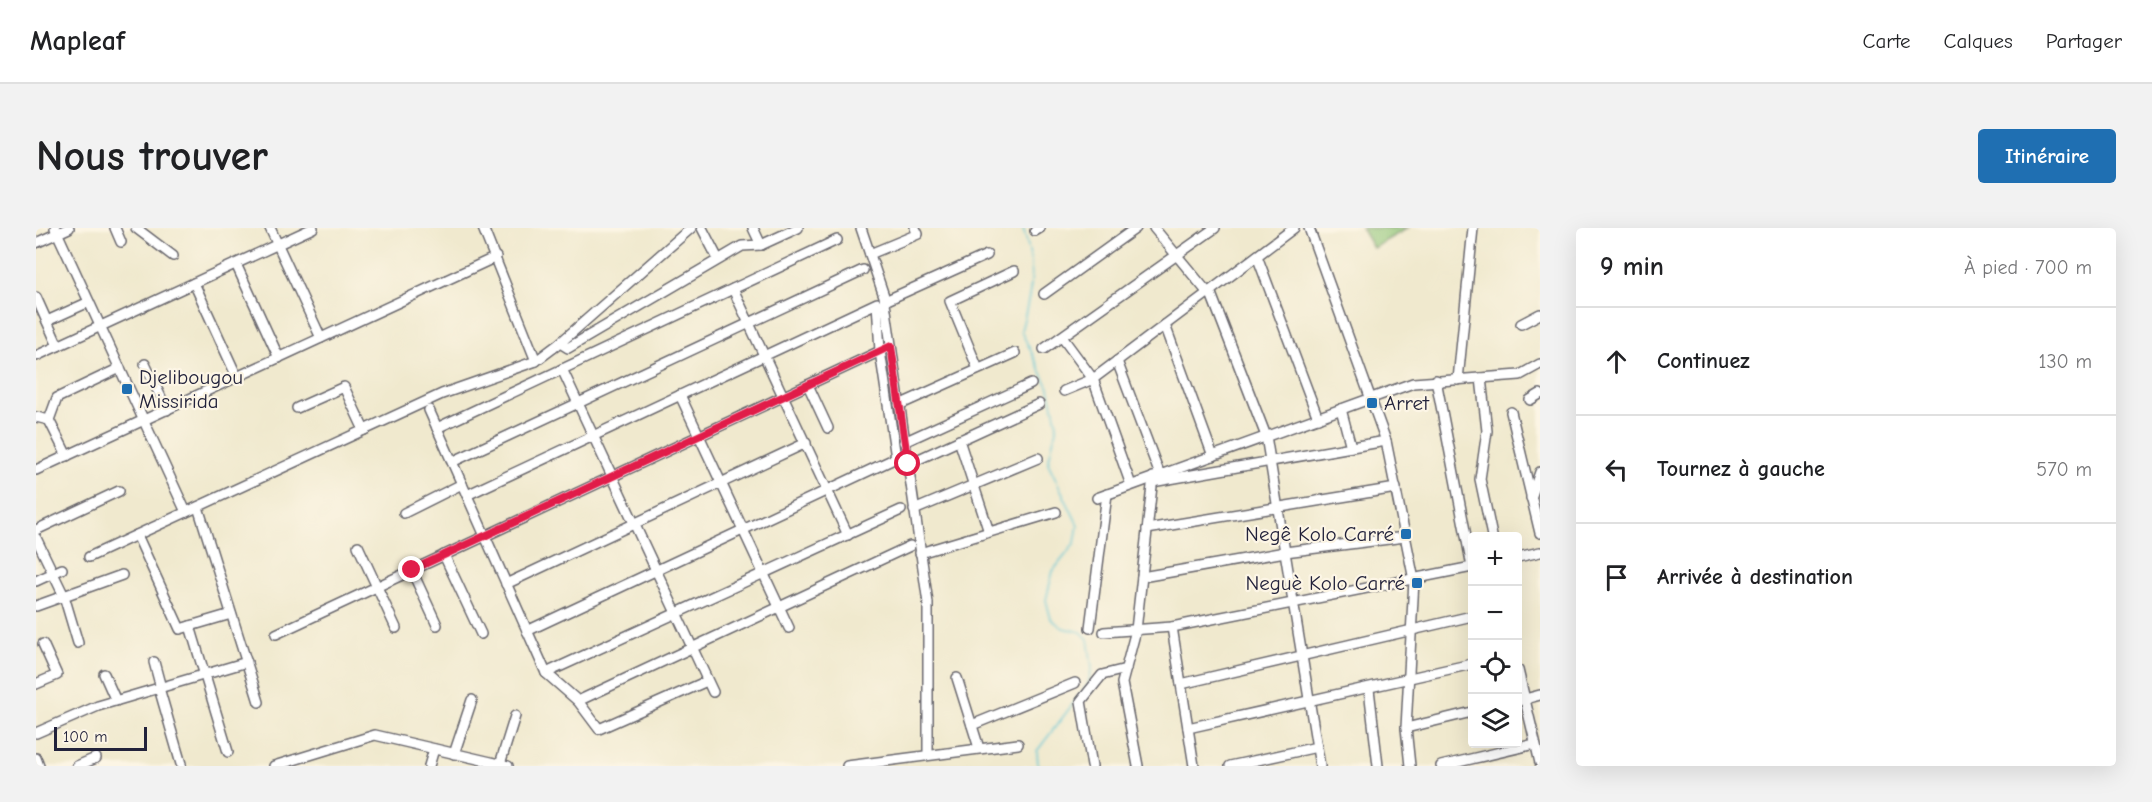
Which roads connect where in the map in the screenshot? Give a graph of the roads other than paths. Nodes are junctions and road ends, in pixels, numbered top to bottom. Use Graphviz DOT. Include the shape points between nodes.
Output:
graph roads {
  1 [pos="69,228"];
  2 [pos="115,228"];
  3 [pos="136,228"];
  4 [pos="270,228"];
  5 [pos="313,228"];
  6 [pos="483,228"];
  7 [pos="691,228"];
  8 [pos="702,228"];
  9 [pos="753,228"];
  10 [pos="798,228"];
  11 [pos="861,228"];
  12 [pos="915,228"];
  13 [pos="1136,228"];
  14 [pos="1154,228"];
  15 [pos="1215,228"];
  16 [pos="1294,228"];
  17 [pos="1309,228"];
  18 [pos="1473,228"];
  19 [pos="56,231"];
  20 [pos="837,240"];
  21 [pos="121,242"];
  22 [pos="36,243"];
  23 [pos="278,244"];
  24 [pos="761,245"];
  25 [pos="870,254"];
  26 [pos="987,255"];
  27 [pos="1177,255"];
  28 [pos="173,256"];
  29 [pos="1257,256"];
  30 [pos="496,257"];
  31 [pos="718,260"];
  32 [pos="236,264"];
  33 [pos="863,270"];
  34 [pos="1014,271"];
  35 [pos="194,283"];
  36 [pos="734,289"];
  37 [pos="1209,292"];
  38 [pos="1044,294"];
  39 [pos="36,297"];
  40 [pos="885,301"];
  41 [pos="89,302"];
  42 [pos="1540,314"];
  43 [pos="47,321"];
  44 [pos="750,323"];
  45 [pos="1521,324"];
  46 [pos="1165,325"];
  47 [pos="101,326"];
  48 [pos="1062,337"];
  49 [pos="321,338"];
  50 [pos="560,343"];
  51 [pos="58,346"];
  52 [pos="891,346"];
  53 [pos="1044,349"];
  54 [pos="880,351"];
  55 [pos="1015,353"];
  56 [pos="36,356"];
  57 [pos="765,356"];
  58 [pos="279,358"];
  59 [pos="536,361"];
  60 [pos="1117,361"];
  61 [pos="145,364"];
  62 [pos="1540,364"];
  63 [pos="120,368"];
  64 [pos="562,369"];
  65 [pos="978,369"];
  66 [pos="237,377"];
  67 [pos="1481,378"];
  68 [pos="1093,379"];
  69 [pos="1436,380"];
  70 [pos="1458,380"];
  71 [pos="1031,384"];
  72 [pos="808,385"];
  73 [pos="1064,391"];
  74 [pos="1540,394"];
  75 [pos="680,395"];
  76 [pos="784,396"];
  77 [pos="1372,398"];
  78 [pos="1530,400"];
  79 [pos="578,404"];
  80 [pos="1039,404"];
  81 [pos="899,405"];
  82 [pos="297,408"];
  83 [pos="1341,409"];
  84 [pos="167,410"];
  85 [pos="429,410"];
  86 [pos="1511,412"];
  87 [pos="36,417"];
  88 [pos="1318,418"];
  89 [pos="50,420"];
  90 [pos="144,420"];
  91 [pos="437,428"];
  92 [pos="828,428"];
  93 [pos="364,430"];
  94 [pos="593,436"];
  95 [pos="699,436"];
  96 [pos="1266,436"];
  97 [pos="959,440"];
  98 [pos="1386,441"];
  99 [pos="904,442"];
  100 [pos="806,444"];
  101 [pos="1351,447"];
  102 [pos="67,456"];
  103 [pos="1213,456"];
  104 [pos="1038,458"];
  105 [pos="452,462"];
  106 [pos="1270,462"];
  107 [pos="908,464"];
  108 [pos="36,470"];
  109 [pos="1540,472"];
  110 [pos="612,477"];
  111 [pos="1155,478"];
  112 [pos="722,483"];
  113 [pos="462,484"];
  114 [pos="974,485"];
  115 [pos="1131,485"];
  116 [pos="1396,488"];
  117 [pos="827,490"];
  118 [pos="119,491"];
  119 [pos="1107,494"];
  120 [pos="467,495"];
  121 [pos="1097,498"];
  122 [pos="1531,498"];
  123 [pos="198,507"];
  124 [pos="1278,509"];
  125 [pos="901,510"];
  126 [pos="914,510"];
  127 [pos="186,512"];
  128 [pos="1056,512"];
  129 [pos="404,513"];
  130 [pos="634,524"];
  131 [pos="743,529"];
  132 [pos="1147,529"];
  133 [pos="36,530"];
  134 [pos="989,532"];
  135 [pos="1491,532"];
  136 [pos="1540,533"];
  137 [pos="136,535"];
  138 [pos="848,535"];
  139 [pos="485,536"];
  140 [pos="1405,537"];
  141 [pos="36,538"];
  142 [pos="358,546"];
  143 [pos="910,546"];
  144 [pos="1468,546"];
  145 [pos="1285,552"];
  146 [pos="1540,552"];
  147 [pos="920,553"];
  148 [pos="444,555"];
  149 [pos="1522,555"];
  150 [pos="89,557"];
  151 [pos="1468,568"];
  152 [pos="412,570"];
  153 [pos="656,570"];
  154 [pos="57,571"];
  155 [pos="764,573"];
  156 [pos="122,575"];
  157 [pos="1142,577"];
  158 [pos="1414,580"];
  159 [pos="36,581"];
  160 [pos="506,584"];
  161 [pos="377,587"];
  162 [pos="64,596"];
  163 [pos="1293,604"];
  164 [pos="36,606"];
  165 [pos="780,607"];
  166 [pos="231,614"];
  167 [pos="676,614"];
  168 [pos="1468,617"];
  169 [pos="437,625"];
  170 [pos="190,626"];
  171 [pos="1173,627"];
  172 [pos="396,628"];
  173 [pos="789,628"];
  174 [pos="1090,628"];
  175 [pos="527,630"];
  176 [pos="1136,630"];
  177 [pos="1411,631"];
  178 [pos="1104,632"];
  179 [pos="276,634"];
  180 [pos="481,634"];
  181 [pos="78,643"];
  182 [pos="43,644"];
  183 [pos="692,648"];
  184 [pos="1302,657"];
  185 [pos="154,662"];
  186 [pos="247,662"];
  187 [pos="1468,665"];
  188 [pos="1126,669"];
  189 [pos="546,673"];
  190 [pos="104,674"];
  191 [pos="205,675"];
  192 [pos="957,678"];
  193 [pos="1409,679"];
  194 [pos="707,681"];
  195 [pos="1075,683"];
  196 [pos="36,684"];
  197 [pos="1181,684"];
  198 [pos="160,688"];
  199 [pos="1369,689"];
  200 [pos="713,692"];
  201 [pos="1540,695"];
  202 [pos="472,700"];
  203 [pos="1522,700"];
  204 [pos="116,701"];
  205 [pos="578,701"];
  206 [pos="1309,701"];
  207 [pos="259,702"];
  208 [pos="1522,703"];
  209 [pos="1468,713"];
  210 [pos="515,716"];
  211 [pos="972,725"];
  212 [pos="1188,728"];
  213 [pos="1406,728"];
  214 [pos="36,733"];
  215 [pos="1017,744"];
  216 [pos="1535,744"];
  217 [pos="1317,747"];
  218 [pos="979,748"];
  219 [pos="434,749"];
  220 [pos="228,752"];
  221 [pos="454,753"];
  222 [pos="928,754"];
  223 [pos="36,758"];
  224 [pos="96,758"];
  225 [pos="181,764"];
  226 [pos="1540,764"];
  227 [pos="504,765"];
  228 [pos="39,766"];
  229 [pos="77,766"];
  230 [pos="274,766"];
  231 [pos="429,766"];
  232 [pos="847,766"];
  233 [pos="1092,766"];
  234 [pos="1138,766"];
  235 [pos="1194,766"];
  236 [pos="1230,766"];
  237 [pos="1320,766"];
  238 [pos="1378,766"];
  239 [pos="1410,766"];
  240 [pos="1441,766"];
  1 -- 19 [label="street"];
  2 -- 21 [label="street"];
  3 -- 28 [label="street"];
  4 -- 23 [label="street"];
  5 -- 23 [label="street"];
  6 -- 30 [label="street"];
  7 -- 50 [label="street"];
  8 -- 31 [label="street"];
  9 -- 24 [label="street"];
  10 -- 24 [label="street"];
  11 -- 25 [label="street"];
  12 -- 25 [label="street" via="918,234"];
  13 -- 38 [label="street"];
  14 -- 27 [label="street"];
  15 -- 27 [label="street"];
  16 -- 29 [label="street"];
  17 -- 77 [label="street"];
  18 -- 70 [label="street"];
  19 -- 22 [label="street"];
  19 -- 41 [label="street"];
  20 -- 36 [label="street"];
  23 -- 32 [label="street"];
  23 -- 49 [label="street"];
  24 -- 31 [label="street" via="742,246"];
  25 -- 40 [label="street"];
  26 -- 40 [label="street"];
  27 -- 37 [label="street"];
  27 -- 48 [label="street"];
  29 -- 37 [label="street"];
  29 -- 88 [label="street"];
  30 -- 49 [label="street"];
  30 -- 59 [label="street"];
  31 -- 50 [label="street" via="568,348"];
  32 -- 35 [label="street"];
  32 -- 58 [label="street"];
  33 -- 44 [label="street"];
  34 -- 65 [label="street" via="950,301"];
  35 -- 47 [label="street"];
  35 -- 66 [label="street"];
  36 -- 44 [label="street"];
  36 -- 64 [label="street"];
  37 -- 46 [label="street"];
  37 -- 96 [label="street"];
  39 -- 43 [label="street"];
  40 -- 52 [label="street"];
  41 -- 43 [label="street"];
  41 -- 47 [label="street"];
  42 -- 45 [label="street"];
  43 -- 51 [label="street"];
  44 -- 57 [label="street"];
  44 -- 79 [label="street"];
  46 -- 60 [label="street"];
  46 -- 103 [label="street"];
  47 -- 51 [label="street"];
  47 -- 63 [label="street"];
  48 -- 53 [label="street"];
  48 -- 68 [label="street"];
  49 -- 58 [label="street"];
  50 -- 59 [label="street"];
  51 -- 56 [label="street"];
  52 -- 54 [label="street"];
  52 -- 81 [label="street"];
  54 -- 57 [label="street" via="877,303"];
  54 -- 72 [label="street"];
  54 -- 117 [label="street" via="896,458"];
  55 -- 65 [label="street"];
  57 -- 75 [label="street"];
  57 -- 76 [label="street"];
  58 -- 66 [label="street"];
  59 -- 93 [label="street" via="442,394"];
  60 -- 68 [label="street"];
  60 -- 111 [label="street"];
  61 -- 84 [label="street"];
  62 -- 67 [label="street" via="1520,375"];
  63 -- 89 [label="street" via="57,398"];
  63 -- 90 [label="street"];
  64 -- 79 [label="street"];
  64 -- 91 [label="street"];
  65 -- 81 [label="street"];
  66 -- 84 [label="street"];
  67 -- 70 [label="street"];
  67 -- 135 [label="street" via="1487,432 1480,479"];
  68 -- 73 [label="street"];
  68 -- 115 [label="street"];
  69 -- 70 [label="street"];
  69 -- 77 [label="street" via="1413,383"];
  69 -- 144 [label="street"];
  71 -- 99 [label="street"];
  72 -- 76 [label="street"];
  72 -- 92 [label="street"];
  74 -- 78 [label="street"];
  75 -- 94 [label="street"];
  75 -- 95 [label="street"];
  76 -- 95 [label="street"];
  76 -- 100 [label="street"];
  77 -- 83 [label="street"];
  77 -- 98 [label="street"];
  79 -- 94 [label="street"];
  79 -- 105 [label="street"];
  80 -- 97 [label="street"];
  81 -- 99 [label="street"];
  82 -- 93 [label="street" via="344,387"];
  83 -- 88 [label="street"];
  83 -- 101 [label="street"];
  84 -- 90 [label="street"];
  85 -- 91 [label="street"];
  86 -- 122 [label="street"];
  87 -- 89 [label="street"];
  88 -- 96 [label="street"];
  89 -- 102 [label="street"];
  90 -- 102 [label="street"];
  90 -- 127 [label="street"];
  91 -- 105 [label="street"];
  93 -- 123 [label="street"];
  94 -- 110 [label="street"];
  94 -- 120 [label="street"];
  95 -- 110 [label="street"];
  95 -- 112 [label="street"];
  96 -- 103 [label="street"];
  96 -- 106 [label="street"];
  97 -- 107 [label="street"];
  97 -- 114 [label="street"];
  98 -- 101 [label="street"];
  98 -- 116 [label="street"];
  99 -- 107 [label="street"];
  100 -- 112 [label="street"];
  100 -- 117 [label="street"];
  101 -- 106 [label="street"];
  102 -- 108 [label="street"];
  103 -- 111 [label="street"];
  104 -- 114 [label="street"];
  105 -- 113 [label="street"];
  106 -- 111 [label="street"];
  106 -- 124 [label="street"];
  107 -- 126 [label="street"];
  109 -- 122 [label="street"];
  110 -- 130 [label="street"];
  110 -- 139 [label="street"];
  111 -- 115 [label="street"];
  111 -- 132 [label="street"];
  112 -- 130 [label="street"];
  112 -- 131 [label="street"];
  113 -- 120 [label="street"];
  113 -- 129 [label="street"];
  114 -- 126 [label="street"];
  114 -- 134 [label="street"];
  115 -- 119 [label="street"];
  116 -- 124 [label="street"];
  116 -- 140 [label="street"];
  117 -- 131 [label="street"];
  117 -- 138 [label="street"];
  118 -- 133 [label="street"];
  119 -- 121 [label="street"];
  119 -- 174 [label="street"];
  120 -- 139 [label="street"];
  122 -- 136 [label="street"];
  123 -- 127 [label="street"];
  123 -- 166 [label="street"];
  124 -- 132 [label="street"];
  124 -- 145 [label="street"];
  125 -- 138 [label="street"];
  126 -- 147 [label="street"];
  127 -- 137 [label="street"];
  128 -- 134 [label="street"];
  130 -- 153 [label="street"];
  130 -- 160 [label="street"];
  131 -- 153 [label="street"];
  131 -- 155 [label="street"];
  132 -- 157 [label="street"];
  134 -- 147 [label="street"];
  137 -- 150 [label="street"];
  137 -- 170 [label="street" via="180,629"];
  138 -- 155 [label="street"];
  139 -- 148 [label="street"];
  139 -- 160 [label="street"];
  140 -- 145 [label="street"];
  140 -- 158 [label="street"];
  141 -- 154 [label="street"];
  142 -- 161 [label="street"];
  143 -- 165 [label="street"];
  145 -- 157 [label="street"];
  145 -- 163 [label="street"];
  146 -- 149 [label="street"];
  147 -- 222 [label="street" via="928,603"];
  148 -- 152 [label="street"];
  148 -- 180 [label="street"];
  151 -- 158 [label="street"];
  152 -- 161 [label="street"];
  152 -- 169 [label="street"];
  153 -- 167 [label="street"];
  153 -- 175 [label="street"];
  154 -- 159 [label="street"];
  154 -- 162 [label="street"];
  155 -- 165 [label="street"];
  155 -- 167 [label="street"];
  156 -- 162 [label="street"];
  157 -- 176 [label="street"];
  158 -- 163 [label="street"];
  158 -- 177 [label="street"];
  160 -- 175 [label="street"];
  161 -- 172 [label="street"];
  161 -- 179 [label="street"];
  162 -- 164 [label="street"];
  162 -- 181 [label="street"];
  163 -- 171 [label="street"];
  163 -- 184 [label="street"];
  165 -- 173 [label="street"];
  165 -- 183 [label="street"];
  166 -- 170 [label="street"];
  166 -- 186 [label="street"];
  167 -- 183 [label="street"];
  167 -- 189 [label="street"];
  168 -- 177 [label="street"];
  170 -- 191 [label="street"];
  171 -- 176 [label="street"];
  171 -- 197 [label="street"];
  175 -- 189 [label="street"];
  176 -- 178 [label="street"];
  176 -- 188 [label="street"];
  177 -- 184 [label="street"];
  177 -- 193 [label="street"];
  182 -- 196 [label="street" via="57,675"];
  183 -- 194 [label="street"];
  183 -- 205 [label="street"];
  184 -- 197 [label="street"];
  184 -- 206 [label="street"];
  185 -- 198 [label="street"];
  186 -- 191 [label="street"];
  186 -- 207 [label="street"];
  187 -- 193 [label="street"];
  188 -- 233 [label="street" via="1102,675 1081,701"];
  188 -- 234 [label="street" via="1122,683"];
  189 -- 205 [label="street"];
  190 -- 204 [label="street"];
  191 -- 198 [label="street"];
  191 -- 220 [label="street"];
  192 -- 211 [label="street"];
  193 -- 199 [label="street"];
  193 -- 213 [label="street"];
  194 -- 200 [label="street"];
  194 -- 205 [label="street" via="599,729"];
  195 -- 211 [label="street"];
  197 -- 212 [label="street"];
  198 -- 204 [label="street"];
  198 -- 225 [label="street"];
  199 -- 206 [label="street"];
  199 -- 238 [label="street"];
  201 -- 203 [label="street"];
  202 -- 221 [label="street"];
  204 -- 214 [label="street"];
  206 -- 212 [label="street"];
  206 -- 217 [label="street"];
  208 -- 216 [label="street"];
  209 -- 213 [label="street"];
  210 -- 227 [label="street"];
  211 -- 218 [label="street"];
  212 -- 235 [label="street"];
  213 -- 239 [label="street"];
  215 -- 218 [label="street"];
  216 -- 226 [label="street"];
  216 -- 240 [label="street"];
  217 -- 236 [label="street"];
  217 -- 237 [label="street"];
  218 -- 222 [label="street"];
  219 -- 221 [label="street"];
  219 -- 230 [label="street" via="375,735"];
  219 -- 231 [label="street"];
  221 -- 227 [label="street"];
  222 -- 232 [label="street"];
  223 -- 228 [label="street"];
  224 -- 229 [label="street"];
}
